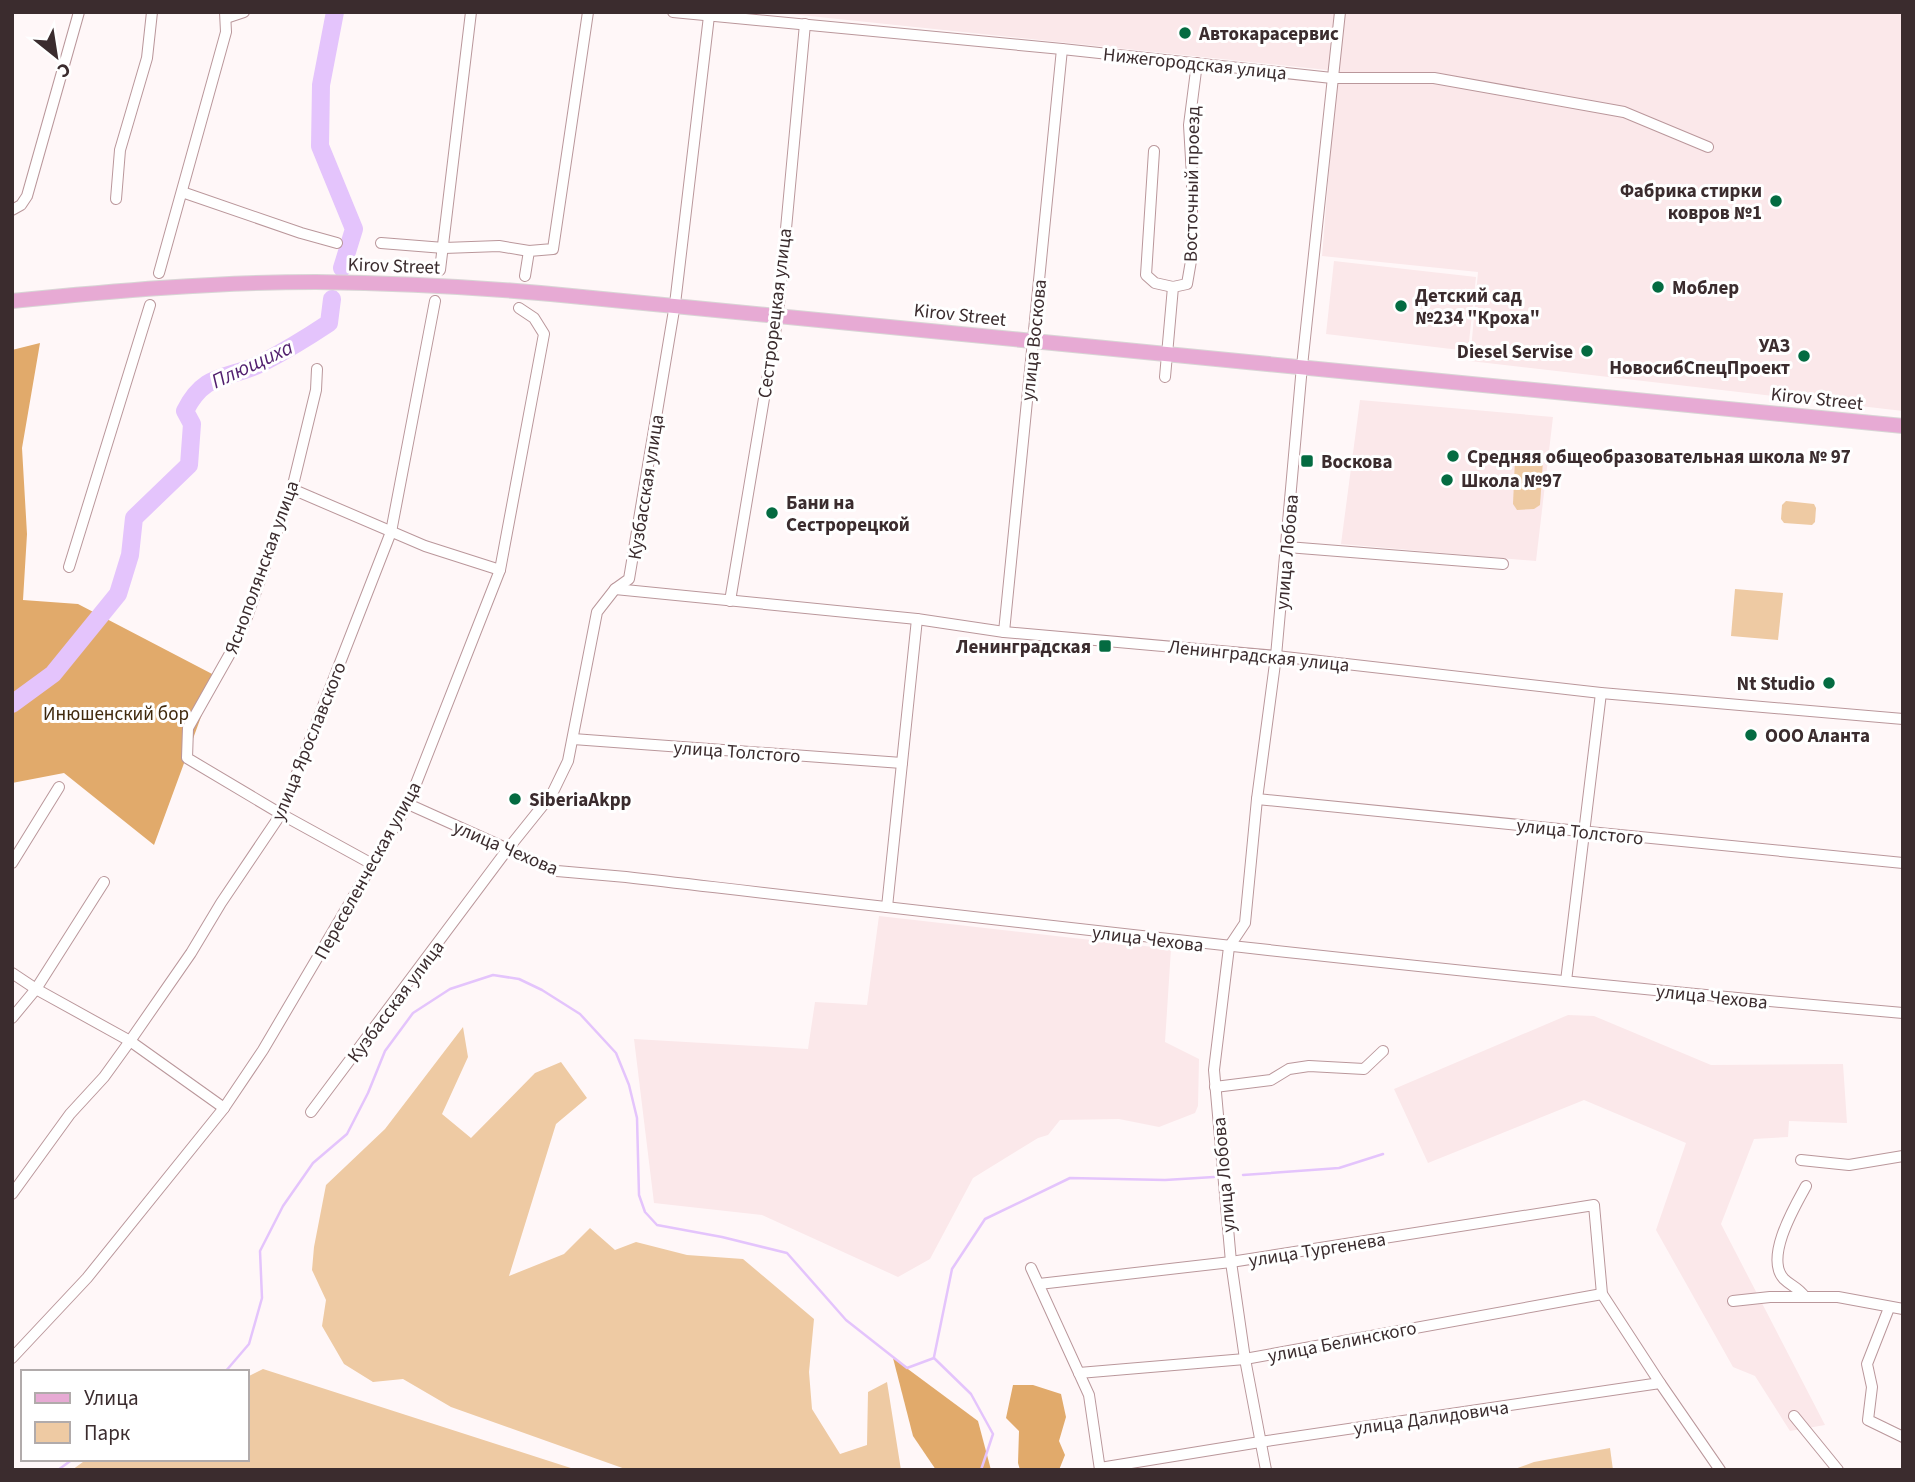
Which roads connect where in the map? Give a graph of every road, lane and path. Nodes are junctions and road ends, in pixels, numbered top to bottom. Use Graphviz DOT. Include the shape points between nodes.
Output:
graph roads {
  1 [pos="79,12"];
  2 [pos="152,12"];
  3 [pos="244,12"];
  4 [pos="471,12"];
  5 [pos="588,12"];
  6 [pos="673,12"];
  7 [pos="1340,12"];
  8 [pos="226,15"];
  9 [pos="709,16"];
  10 [pos="806,24"];
  11 [pos="1062,49"];
  12 [pos="1197,63"];
  13 [pos="1332,78"];
  14 [pos="1708,147"];
  15 [pos="1154,151"];
  16 [pos="181,192"];
  17 [pos="116,199"];
  18 [pos="12,211"];
  19 [pos="337,243"];
  20 [pos="381,243"];
  21 [pos="444,248"];
  22 [pos="529,251"];
  23 [pos="440,271"];
  24 [pos="159,273"];
  25 [pos="525,276"];
  26 [pos="1172,288"];
  27 [pos="12,301"];
  28 [pos="435,302"];
  29 [pos="675,304"];
  30 [pos="150,305"];
  31 [pos="519,308"];
  32 [pos="778,315"];
  33 [pos="1033,341"];
  34 [pos="1168,354"];
  35 [pos="1302,366"];
  36 [pos="317,369"];
  37 [pos="1165,377"];
  38 [pos="1903,425"];
  39 [pos="292,489"];
  40 [pos="391,532"];
  41 [pos="1287,547"];
  42 [pos="1503,564"];
  43 [pos="68,567"];
  44 [pos="500,570"];
  45 [pos="615,589"];
  46 [pos="730,601"];
  47 [pos="917,619"];
  48 [pos="1004,632"];
  49 [pos="1276,656"];
  50 [pos="1601,693"];
  51 [pos="1903,719"];
  52 [pos="573,739"];
  53 [pos="902,763"];
  54 [pos="59,788"];
  55 [pos="1257,799"];
  56 [pos="408,804"];
  57 [pos="281,814"];
  58 [pos="1584,831"];
  59 [pos="507,850"];
  60 [pos="12,863"];
  61 [pos="1903,863"];
  62 [pos="372,864"];
  63 [pos="104,882"];
  64 [pos="887,907"];
  65 [pos="1229,947"];
  66 [pos="12,973"];
  67 [pos="1566,981"];
  68 [pos="36,989"];
  69 [pos="1903,1001"];
  70 [pos="1902,1013"];
  71 [pos="12,1018"];
  72 [pos="130,1041"];
  73 [pos="1383,1051"];
  74 [pos="1215,1087"];
  75 [pos="224,1108"];
  76 [pos="311,1112"];
  77 [pos="1903,1156"];
  78 [pos="1801,1160"];
  79 [pos="1806,1186"];
  80 [pos="12,1194"];
  81 [pos="1231,1262"];
  82 [pos="1031,1268"];
  83 [pos="1039,1284"];
  84 [pos="1602,1294"];
  85 [pos="1805,1297"];
  86 [pos="1733,1301"];
  87 [pos="1889,1308"];
  88 [pos="1903,1309"];
  89 [pos="12,1358"];
  90 [pos="1245,1359"];
  91 [pos="1079,1373"];
  92 [pos="1660,1383"];
  93 [pos="1794,1416"];
  94 [pos="1903,1437"];
  95 [pos="1260,1442"];
  96 [pos="1100,1469"];
  97 [pos="1266,1470"];
  98 [pos="1720,1470"];
  99 [pos="1838,1470"];
  1 -- 18 [label="street" via="27,196"];
  2 -- 17 [label="street" via="147,58 120,150"];
  3 -- 8 [label="street"];
  4 -- 21 [label="street"];
  5 -- 22 [label="street" via="552,249"];
  6 -- 9 [label="street, Нижегородская улица"];
  7 -- 13 [label="street, улица Лобова"];
  8 -- 16 [label="street" via="226,32"];
  9 -- 10 [label="street, Нижегородская улица"];
  9 -- 29 [label="street, Кузбасская улица"];
  10 -- 11 [label="street, Нижегородская улица"];
  10 -- 32 [label="street, Сестрорецкая улица"];
  11 -- 12 [label="street, Нижегородская улица"];
  11 -- 33 [label="street, улица Воскова"];
  12 -- 13 [label="street, Нижегородская улица"];
  12 -- 26 [label="street, Восточный проезд" via="1189,125 1192,255 1187,284"];
  13 -- 14 [label="street, Нижегородская улица" via="1434,78 1623,112"];
  13 -- 35 [label="street, улица Лобова"];
  15 -- 26 [label="street" via="1146,275 1155,284"];
  16 -- 19 [label="street"];
  16 -- 24 [label="street"];
  20 -- 21 [label="street"];
  21 -- 22 [label="street" via="499,246"];
  21 -- 23 [label="street"];
  22 -- 25 [label="street"];
  26 -- 34 [label="street, Восточный проезд"];
  27 -- 29 [label="main road, Kirov Street, bridge" via="313,282 502,289"];
  28 -- 40 [label="street, улица Ярославского"];
  29 -- 32 [label="main road, Kirov Street"];
  29 -- 45 [label="street, Кузбасская улица" via="629,579"];
  30 -- 43 [label="street"];
  31 -- 44 [label="street, Переселенческая улица" via="534,318 544,334"];
  32 -- 33 [label="main road, Kirov Street"];
  32 -- 46 [label="street, Сестрорецкая улица"];
  33 -- 34 [label="main road, Kirov Street"];
  33 -- 48 [label="street, улица Воскова"];
  34 -- 35 [label="main road, Kirov Street"];
  34 -- 37 [label="street, Восточный проезд"];
  35 -- 38 [label="main road, Kirov Street"];
  35 -- 41 [label="street, улица Лобова"];
  36 -- 39 [label="street, Яснополянская улица"];
  39 -- 40 [label="street"];
  39 -- 57 [label="street, Яснополянская улица" via="247,617 188,728 187,758"];
  40 -- 44 [label="street"];
  40 -- 57 [label="street, улица Ярославского"];
  41 -- 42 [label="street"];
  41 -- 49 [label="street, улица Лобова"];
  44 -- 56 [label="street, Переселенческая улица"];
  45 -- 46 [label="street, Ленинградская улица"];
  45 -- 52 [label="street, Кузбасская улица" via="597,612"];
  46 -- 47 [label="street, Ленинградская улица"];
  47 -- 48 [label="street, Ленинградская улица"];
  47 -- 53 [label="street"];
  48 -- 49 [label="street, Ленинградская улица"];
  49 -- 50 [label="street, Ленинградская улица"];
  49 -- 55 [label="street, улица Лобова"];
  50 -- 51 [label="street, Ленинградская улица"];
  50 -- 58 [label="street"];
  52 -- 53 [label="street, улица Толстого"];
  52 -- 59 [label="street, Кузбасская улица" via="552,794"];
  53 -- 64 [label="street"];
  54 -- 60 [label="street"];
  55 -- 58 [label="street, улица Толстого"];
  55 -- 65 [label="street, улица Лобова" via="1245,923"];
  56 -- 59 [label="street, улица Чехова"];
  56 -- 62 [label="street, Переселенческая улица"];
  57 -- 62 [label="street"];
  57 -- 72 [label="street, улица Ярославского"];
  58 -- 61 [label="street, улица Толстого"];
  58 -- 67 [label="street"];
  59 -- 64 [label="street, улица Чехова" via="557,872"];
  59 -- 76 [label="street, Кузбасская улица"];
  62 -- 75 [label="street, Переселенческая улица"];
  63 -- 68 [label="street"];
  64 -- 65 [label="street, улица Чехова"];
  65 -- 67 [label="street, улица Чехова"];
  65 -- 74 [label="street, улица Лобова"];
  66 -- 68 [label="street"];
  67 -- 70 [label="street, улица Чехова"];
  68 -- 71 [label="street"];
  68 -- 72 [label="street"];
  69 -- 70 [label="street"];
  72 -- 75 [label="street"];
  72 -- 80 [label="street, улица Ярославского"];
  73 -- 74 [label="street" via="1364,1069 1309,1066 1289,1069 1271,1080"];
  74 -- 81 [label="street, улица Лобова"];
  75 -- 89 [label="street, Переселенческая улица" via="87,1278"];
  77 -- 78 [label="street" via="1849,1165"];
  79 -- 85 [label="street" via="1786,1221 1778,1265 1783,1278"];
  81 -- 83 [label="street, улица Тургенева"];
  81 -- 84 [label="street, улица Тургенева" via="1594,1205"];
  81 -- 90 [label="street, улица Лобова"];
  82 -- 83 [label="street"];
  83 -- 91 [label="street"];
  84 -- 90 [label="street, улица Белинского"];
  84 -- 92 [label="street"];
  85 -- 86 [label="street"];
  85 -- 87 [label="street" via="1838,1297"];
  87 -- 88 [label="street"];
  87 -- 94 [label="street" via="1867,1364 1872,1387 1868,1420"];
  90 -- 91 [label="street, улица Белинского"];
  90 -- 95 [label="street, улица Лобова"];
  91 -- 96 [label="street" via="1089,1395"];
  92 -- 95 [label="street, улица Далидовича"];
  92 -- 98 [label="street"];
  93 -- 99 [label="street"];
  95 -- 96 [label="street, улица Далидовича"];
  95 -- 97 [label="street, улица Лобова"];
}
